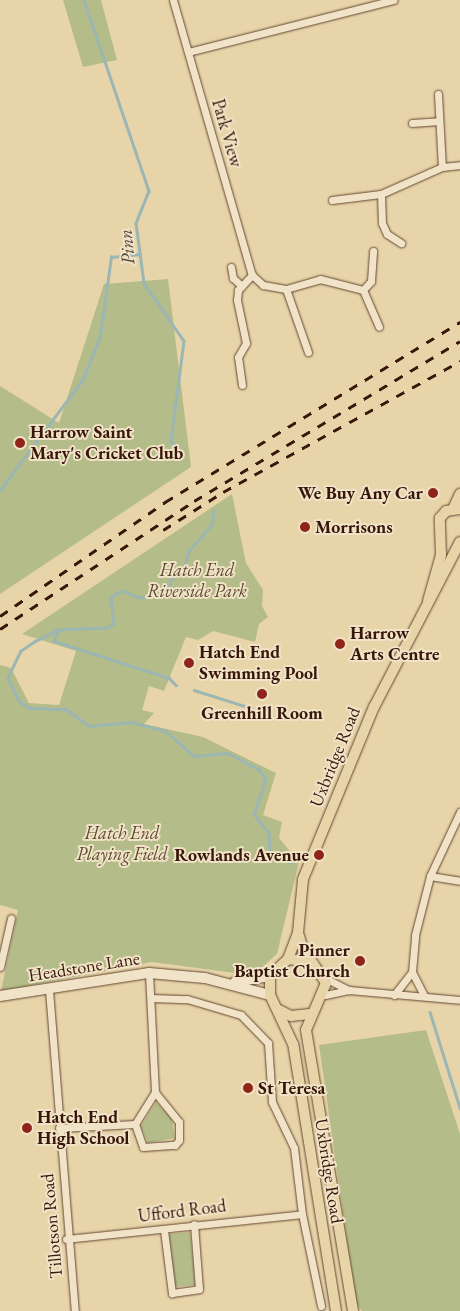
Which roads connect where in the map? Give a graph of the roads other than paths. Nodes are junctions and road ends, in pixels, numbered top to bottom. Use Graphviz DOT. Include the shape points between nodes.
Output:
graph roads {
  1 [pos="173,0"];
  2 [pos="394,0"];
  3 [pos="188,52"];
  4 [pos="438,94"];
  5 [pos="439,121"];
  6 [pos="412,123"];
  7 [pos="460,165"];
  8 [pos="442,167"];
  9 [pos="381,194"];
  10 [pos="332,200"];
  11 [pos="401,243"];
  12 [pos="373,251"];
  13 [pos="231,267"];
  14 [pos="252,274"];
  15 [pos="242,286"];
  16 [pos="286,289"];
  17 [pos="363,290"];
  18 [pos="380,326"];
  19 [pos="308,352"];
  20 [pos="242,385"];
  21 [pos="460,494"];
  22 [pos="456,509"];
  23 [pos="440,535"];
  24 [pos="460,542"];
  25 [pos="428,601"];
  26 [pos="460,812"];
  27 [pos="430,876"];
  28 [pos="460,881"];
  29 [pos="11,918"];
  30 [pos="298,933"];
  31 [pos="288,959"];
  32 [pos="306,959"];
  33 [pos="0,967"];
  34 [pos="412,972"];
  35 [pos="149,973"];
  36 [pos="270,976"];
  37 [pos="325,978"];
  38 [pos="232,983"];
  39 [pos="49,990"];
  40 [pos="349,990"];
  41 [pos="423,994"];
  42 [pos="270,995"];
  43 [pos="325,995"];
  44 [pos="394,995"];
  45 [pos="0,996"];
  46 [pos="151,998"];
  47 [pos="460,1000"];
  48 [pos="279,1010"];
  49 [pos="310,1014"];
  50 [pos="156,1092"];
  51 [pos="135,1124"];
  52 [pos="59,1128"];
  53 [pos="302,1214"];
  54 [pos="194,1224"];
  55 [pos="164,1230"];
  56 [pos="66,1239"];
  57 [pos="321,1306"];
  58 [pos="75,1311"];
  59 [pos="336,1311"];
  60 [pos="353,1311"];
  1 -- 3 [label="street, Park View"];
  2 -- 3 [label="street"];
  3 -- 14 [label="street, Park View"];
  4 -- 5 [label="street"];
  5 -- 6 [label="street"];
  5 -- 8 [label="street"];
  7 -- 8 [label="street"];
  8 -- 9 [label="street"];
  9 -- 10 [label="street"];
  9 -- 11 [label="street" via="382,224 387,234"];
  12 -- 17 [label="street" via="371,281"];
  13 -- 15 [label="street" via="233,278"];
  14 -- 15 [label="street"];
  14 -- 16 [label="street" via="263,285"];
  15 -- 20 [label="street" via="237,300 246,343 238,357"];
  16 -- 17 [label="street" via="320,279"];
  16 -- 19 [label="street"];
  17 -- 18 [label="street"];
  21 -- 22 [label="main road, Uxbridge Road"];
  22 -- 23 [label="main road, Uxbridge Road" via="440,518"];
  23 -- 24 [label="main road, Uxbridge Road" via="447,541"];
  23 -- 25 [label="main road, Uxbridge Road" via="441,555"];
  24 -- 25 [label="main road, Uxbridge Road"];
  25 -- 30 [label="main road, Uxbridge Road" via="374,706 303,879"];
  26 -- 27 [label="street"];
  27 -- 28 [label="street"];
  27 -- 34 [label="street" via="415,935"];
  29 -- 33 [label="street"];
  30 -- 31 [label="main road, Uxbridge Road"];
  30 -- 32 [label="main road, Uxbridge Road"];
  31 -- 32 [label="main road"];
  31 -- 36 [label="main road, Uxbridge Road"];
  32 -- 37 [label="main road, Uxbridge Road"];
  34 -- 41 [label="street"];
  34 -- 44 [label="street"];
  35 -- 38 [label="street, Headstone Lane"];
  35 -- 39 [label="street, Headstone Lane"];
  35 -- 46 [label="street"];
  36 -- 38 [label="street, Headstone Lane"];
  36 -- 42 [label="main road"];
  37 -- 40 [label="street"];
  37 -- 43 [label="main road"];
  38 -- 42 [label="street, Headstone Lane"];
  39 -- 45 [label="street, Headstone Lane"];
  39 -- 52 [label="street, Tillotson Road"];
  40 -- 43 [label="street"];
  40 -- 44 [label="street"];
  41 -- 44 [label="street"];
  41 -- 47 [label="street"];
  42 -- 48 [label="main road, Uxbridge Road"];
  43 -- 49 [label="main road"];
  46 -- 50 [label="street"];
  46 -- 53 [label="street" via="213,1005 257,1027 272,1058 272,1102 294,1148"];
  48 -- 49 [label="main road" via="291,1016"];
  48 -- 59 [label="main road, Uxbridge Road" via="293,1044"];
  49 -- 60 [label="main road, Uxbridge Road" via="306,1030 314,1086"];
  50 -- 51 [label="street"];
  50 -- 51 [label="street" via="179,1122 179,1140 175,1145 144,1147 138,1141"];
  51 -- 52 [label="street"];
  52 -- 56 [label="street, Tillotson Road"];
  53 -- 54 [label="street, Ufford Road"];
  53 -- 57 [label="street"];
  54 -- 55 [label="street, Ufford Road"];
  54 -- 55 [label="street" via="200,1289 172,1293"];
  55 -- 56 [label="street, Ufford Road"];
  56 -- 58 [label="street, Tillotson Road"];
}
